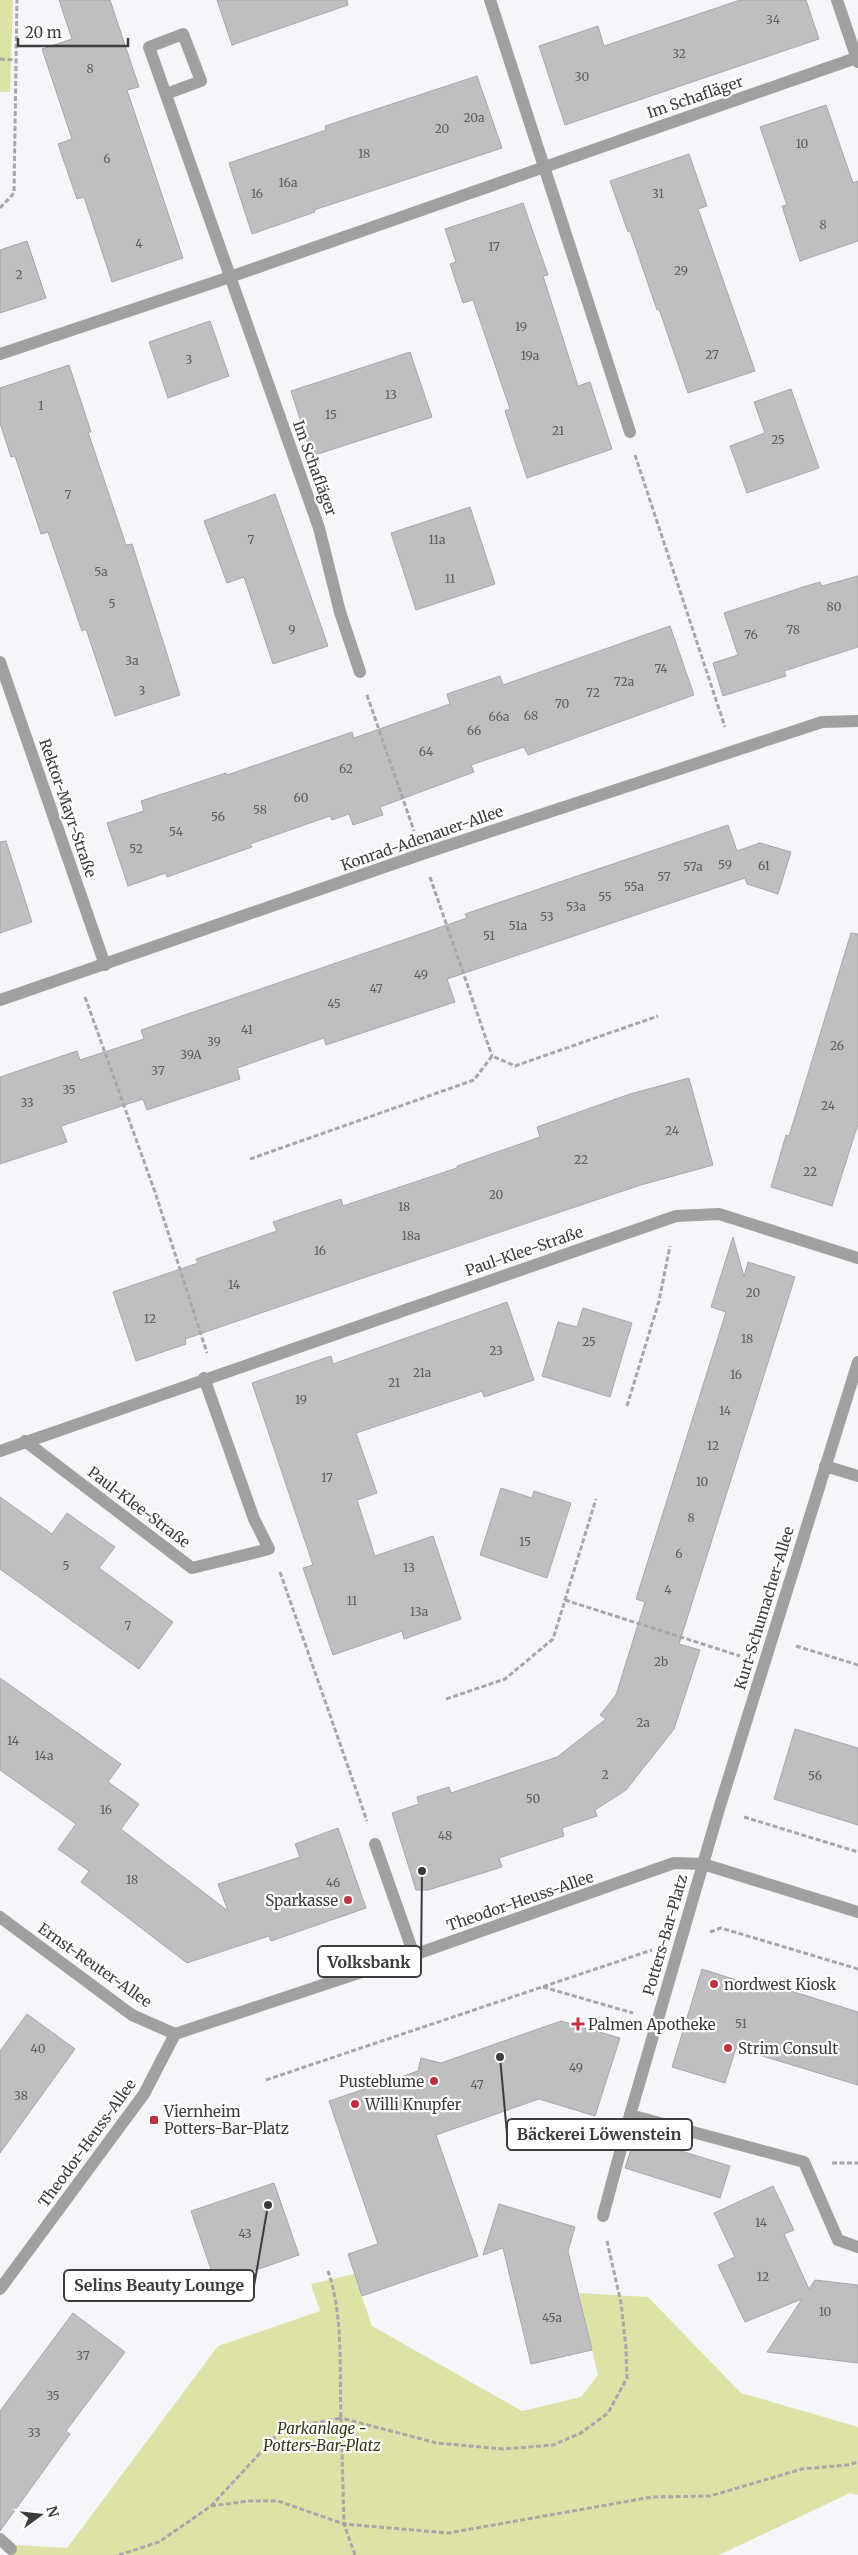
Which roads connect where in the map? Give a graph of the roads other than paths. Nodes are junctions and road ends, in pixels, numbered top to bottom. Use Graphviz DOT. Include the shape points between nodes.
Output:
graph roads {
  1 [pos="490,0"];
  2 [pos="837,0"];
  3 [pos="857,60"];
  4 [pos="166,94"];
  5 [pos="544,167"];
  6 [pos="230,277"];
  7 [pos="0,354"];
  8 [pos="630,432"];
  9 [pos="0,662"];
  10 [pos="360,672"];
  11 [pos="858,721"];
  12 [pos="105,965"];
  13 [pos="0,1000"];
  14 [pos="858,1258"];
  15 [pos="858,1362"];
  16 [pos="209,1376"];
  17 [pos="25,1441"];
  18 [pos="0,1451"];
  19 [pos="825,1466"];
  20 [pos="858,1476"];
  21 [pos="375,1844"];
  22 [pos="703,1864"];
  23 [pos="858,1912"];
  24 [pos="0,1917"];
  25 [pos="414,1955"];
  26 [pos="174,2034"];
  27 [pos="630,2115"];
  28 [pos="603,2216"];
  29 [pos="858,2247"];
  30 [pos="0,2289"];
  31 [pos="0,2539"];
  32 [pos="11,2549"];
  1 -- 5 [label="street"];
  2 -- 3 [label="street"];
  3 -- 5 [label="street, Im Schafläger"];
  4 -- 4 [label="street, Im Schafläger" via="149,47 183,34 200,81"];
  4 -- 6 [label="street, Im Schafläger"];
  5 -- 6 [label="street, Im Schafläger"];
  5 -- 8 [label="street"];
  6 -- 7 [label="street, Im Schafläger"];
  6 -- 10 [label="street, Im Schafläger" via="319,528 340,612"];
  9 -- 12 [label="street, Rektor-Mayr-Straße"];
  11 -- 12 [label="street, Konrad-Adenauer-Allee" via="822,722 422,854"];
  12 -- 13 [label="street, Konrad-Adenauer-Allee"];
  14 -- 16 [label="street, Paul-Klee-Straße" via="719,1214 676,1216"];
  15 -- 19 [label="street, Kurt-Schumacher-Allee"];
  16 -- 17 [label="street, Paul-Klee-Straße"];
  16 -- 17 [label="street, Paul-Klee-Straße" via="254,1519 268,1549 192,1568"];
  17 -- 18 [label="street, Paul-Klee-Straße"];
  19 -- 20 [label="street"];
  19 -- 22 [label="street, Kurt-Schumacher-Allee"];
  21 -- 25 [label="street"];
  22 -- 23 [label="street, Theodor-Heuss-Allee"];
  22 -- 25 [label="street, Theodor-Heuss-Allee" via="674,1863"];
  22 -- 27 [label="street, Potters-Bar-Platz"];
  24 -- 26 [label="street, Ernst-Reuter-Allee" via="132,2015"];
  25 -- 26 [label="street, Theodor-Heuss-Allee"];
  26 -- 30 [label="street, Theodor-Heuss-Allee" via="144,2094"];
  27 -- 28 [label="street, Potters-Bar-Platz"];
  27 -- 29 [label="street" via="804,2162 838,2240"];
  31 -- 32 [label="street"];
}
